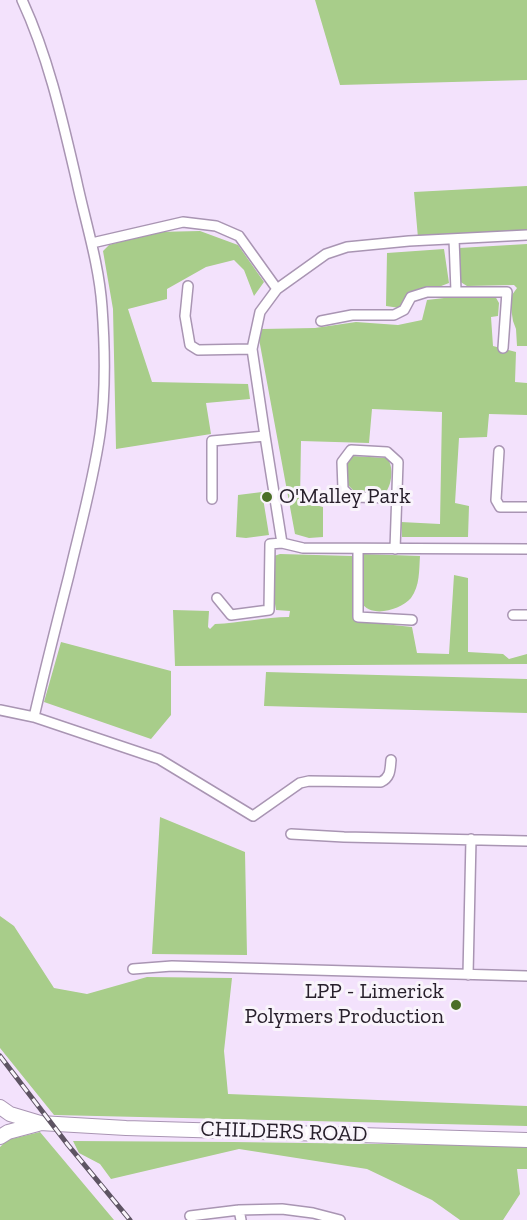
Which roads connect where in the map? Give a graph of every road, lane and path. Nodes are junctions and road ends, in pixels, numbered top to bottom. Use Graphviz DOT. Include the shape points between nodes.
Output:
graph roads {
  1 [pos="22,0"];
  2 [pos="527,235"];
  3 [pos="454,239"];
  4 [pos="92,243"];
  5 [pos="188,286"];
  6 [pos="277,289"];
  7 [pos="456,291"];
  8 [pos="321,321"];
  9 [pos="503,348"];
  10 [pos="252,349"];
  11 [pos="265,436"];
  12 [pos="499,451"];
  13 [pos="397,498"];
  14 [pos="212,499"];
  15 [pos="527,507"];
  16 [pos="282,543"];
  17 [pos="358,549"];
  18 [pos="395,549"];
  19 [pos="527,549"];
  20 [pos="217,598"];
  21 [pos="513,615"];
  22 [pos="527,615"];
  23 [pos="412,620"];
  24 [pos="0,710"];
  25 [pos="34,717"];
  26 [pos="391,760"];
  27 [pos="291,834"];
  28 [pos="471,839"];
  29 [pos="527,841"];
  30 [pos="133,969"];
  31 [pos="468,975"];
  32 [pos="527,976"];
  33 [pos="0,1107"];
  34 [pos="40,1123"];
  35 [pos="0,1136"];
  36 [pos="527,1140"];
  37 [pos="240,1215"];
  38 [pos="190,1216"];
  39 [pos="340,1220"];
  1 -- 4 [label="street" via="51,77"];
  2 -- 3 [label="street"];
  3 -- 6 [label="street" via="336,250"];
  3 -- 7 [label="street"];
  4 -- 6 [label="street" via="183,222 216,226 239,237"];
  4 -- 25 [label="street" via="102,307 104,388 100,432 88,501"];
  5 -- 10 [label="street" via="185,316 190,345 198,350"];
  6 -- 10 [label="street" via="260,312"];
  7 -- 8 [label="street" via="411,297 404,310 394,315 352,315"];
  7 -- 9 [label="street" via="507,292"];
  10 -- 11 [label="street"];
  11 -- 14 [label="street" via="212,441"];
  11 -- 16 [label="street"];
  12 -- 15 [label="street" via="496,500 500,507"];
  13 -- 13 [label="street" via="351,497 343,489 342,462 351,450 387,452 398,462"];
  13 -- 18 [label="street"];
  16 -- 17 [label="street" via="303,548"];
  16 -- 20 [label="street" via="270,544 269,610 231,615"];
  17 -- 18 [label="street"];
  17 -- 23 [label="street" via="358,617"];
  18 -- 19 [label="street"];
  21 -- 22 [label="street"];
  24 -- 25 [label="street"];
  25 -- 26 [label="street" via="159,759 253,816 300,783 381,782 390,773"];
  27 -- 28 [label="street"];
  28 -- 29 [label="street"];
  28 -- 31 [label="street"];
  30 -- 31 [label="street" via="172,966"];
  31 -- 32 [label="street"];
  33 -- 34 [label="main road, CHILDERS ROAD"];
  33 -- 35 [label="main road"];
  34 -- 35 [label="main road, CHILDERS ROAD"];
  34 -- 36 [label="main road, CHILDERS ROAD"];
  37 -- 38 [label="street"];
  37 -- 39 [label="street" via="282,1209"];
}
